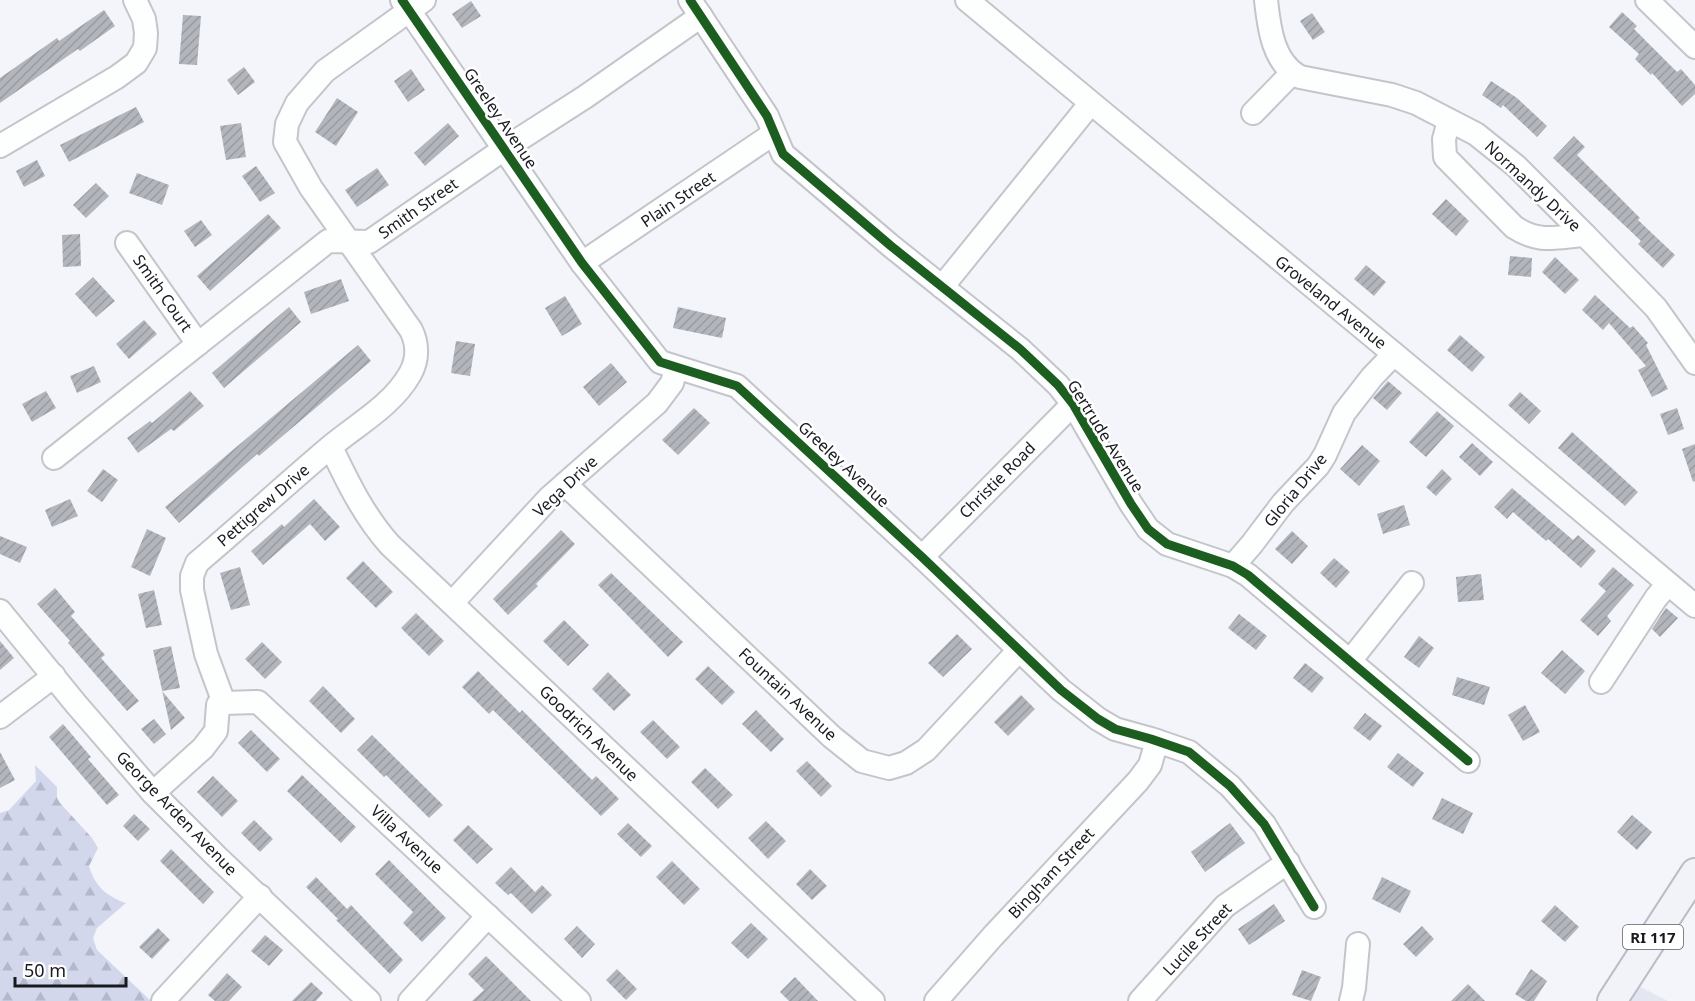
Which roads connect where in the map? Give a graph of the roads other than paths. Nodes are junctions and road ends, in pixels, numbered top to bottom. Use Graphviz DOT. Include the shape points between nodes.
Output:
graph roads {
  1 [pos="135,0"];
  2 [pos="967,0"];
  3 [pos="1266,0"];
  4 [pos="1647,0"];
  5 [pos="412,4"];
  6 [pos="695,8"];
  7 [pos="1695,47"];
  8 [pos="1292,73"];
  9 [pos="1090,104"];
  10 [pos="1252,113"];
  11 [pos="1449,121"];
  12 [pos="773,134"];
  13 [pos="0,146"];
  14 [pos="504,149"];
  15 [pos="1585,235"];
  16 [pos="348,241"];
  17 [pos="127,243"];
  18 [pos="582,263"];
  19 [pos="942,286"];
  20 [pos="198,344"];
  21 [pos="1394,354"];
  22 [pos="1695,363"];
  23 [pos="676,369"];
  24 [pos="1073,404"];
  25 [pos="331,447"];
  26 [pos="54,458"];
  27 [pos="565,484"];
  28 [pos="922,557"];
  29 [pos="1233,566"];
  30 [pos="1412,583"];
  31 [pos="1668,584"];
  32 [pos="1693,601"];
  33 [pos="452,603"];
  34 [pos="0,611"];
  35 [pos="1019,650"];
  36 [pos="1350,661"];
  37 [pos="54,676"];
  38 [pos="1600,682"];
  39 [pos="224,703"];
  40 [pos="0,717"];
  41 [pos="1157,741"];
  42 [pos="1468,761"];
  43 [pos="153,793"];
  44 [pos="1288,861"];
  45 [pos="1695,873"];
  46 [pos="260,896"];
  47 [pos="1314,907"];
  48 [pos="488,916"];
  49 [pos="1358,944"];
  50 [pos="163,1001"];
  51 [pos="368,1001"];
  52 [pos="410,1001"];
  53 [pos="579,1001"];
  54 [pos="873,1001"];
  55 [pos="936,1001"];
  56 [pos="1140,1001"];
  57 [pos="1351,1001"];
  58 [pos="1612,1001"];
  1 -- 13 [label="street" via="146,33 145,48 136,63"];
  2 -- 9 [label="street, Groveland Avenue"];
  3 -- 8 [label="street" via="1276,48"];
  4 -- 7 [label="street"];
  5 -- 14 [label="street, Greeley Avenue"];
  5 -- 16 [label="street, Pettigrew Drive" via="325,71 297,103 287,124 285,142 293,158"];
  6 -- 12 [label="street, Gertrude Avenue" via="767,116"];
  6 -- 14 [label="street, Smith Street" via="585,97"];
  8 -- 10 [label="street"];
  8 -- 11 [label="street, Normandy Drive" via="1392,95"];
  9 -- 19 [label="street"];
  9 -- 21 [label="street, Groveland Avenue"];
  11 -- 15 [label="street, Normandy Drive" via="1497,149"];
  11 -- 15 [label="street, Normandy Drive" via="1444,151 1449,162 1522,234 1535,238"];
  12 -- 18 [label="street, Plain Street"];
  12 -- 19 [label="street, Gertrude Avenue" via="783,154"];
  14 -- 16 [label="street, Smith Street" via="369,242"];
  14 -- 18 [label="street, Greeley Avenue"];
  15 -- 22 [label="street, Normandy Drive" via="1656,308"];
  16 -- 20 [label="street, Smith Street" via="328,241"];
  16 -- 25 [label="street, Pettigrew Drive" via="411,330 417,342 416,357 411,373 392,398"];
  17 -- 20 [label="street, Smith Court"];
  18 -- 23 [label="street, Greeley Avenue" via="660,362"];
  19 -- 24 [label="street, Gertrude Avenue" via="1020,349"];
  20 -- 26 [label="street, Smith Street"];
  21 -- 29 [label="street, Gloria Drive" via="1344,413 1318,466"];
  21 -- 31 [label="street, Groveland Avenue"];
  23 -- 27 [label="street, Vega Drive" via="672,383 657,403"];
  23 -- 28 [label="street, Greeley Avenue" via="737,386"];
  24 -- 28 [label="street, Christie Road"];
  24 -- 29 [label="street, Gertrude Avenue" via="1149,529 1174,547"];
  25 -- 33 [label="street, Goodrich Avenue" via="373,527"];
  25 -- 39 [label="street, Pettigrew Drive" via="198,563 192,576 206,654"];
  27 -- 33 [label="street, Vega Drive"];
  27 -- 35 [label="street, Fountain Avenue" via="861,761 889,768 906,764 926,750"];
  28 -- 35 [label="street, Greeley Avenue"];
  29 -- 36 [label="street, Gertrude Avenue"];
  30 -- 36 [label="street"];
  31 -- 32 [label="street, Groveland Avenue"];
  31 -- 38 [label="street"];
  33 -- 54 [label="street, Goodrich Avenue"];
  34 -- 37 [label="street, George Arden Avenue"];
  35 -- 41 [label="street, Greeley Avenue" via="1098,719 1115,729"];
  36 -- 42 [label="street, Gertrude Avenue"];
  37 -- 40 [label="street"];
  37 -- 43 [label="street, George Arden Avenue"];
  39 -- 43 [label="street" via="218,705 216,731 203,748"];
  39 -- 48 [label="street, Villa Avenue" via="258,702"];
  41 -- 44 [label="street, Greeley Avenue" via="1189,752 1230,786 1264,824"];
  41 -- 55 [label="street, Bingham Street" via="1150,765 1138,782"];
  43 -- 46 [label="street, George Arden Avenue"];
  44 -- 47 [label="street, Greeley Avenue"];
  44 -- 56 [label="street, Lucile Street" via="1225,906"];
  45 -- 58 [label="main road, RI 117"];
  46 -- 50 [label="street"];
  46 -- 51 [label="street, George Arden Avenue"];
  48 -- 52 [label="street"];
  48 -- 53 [label="street, Villa Avenue"];
  49 -- 57 [label="street"];
}
